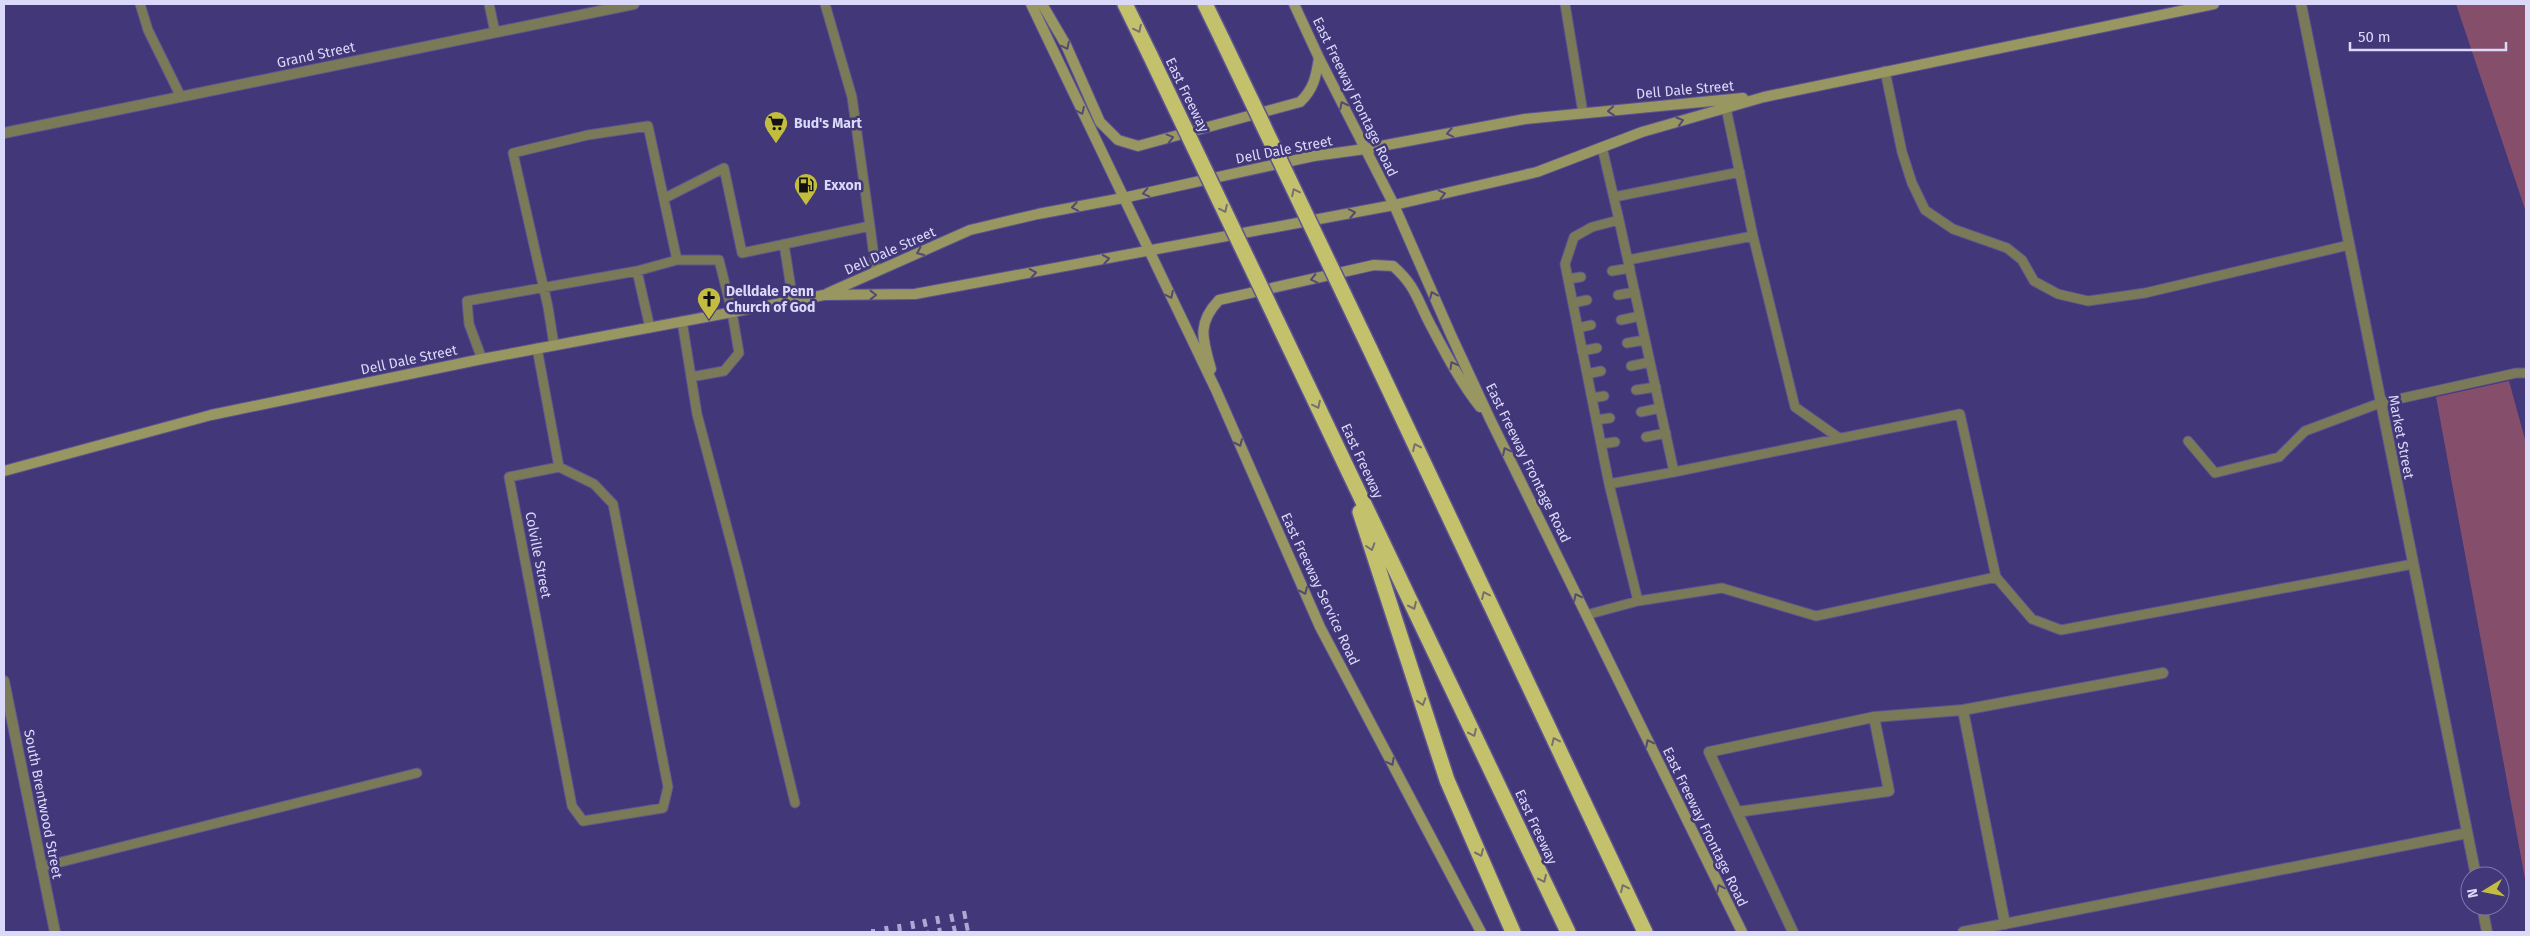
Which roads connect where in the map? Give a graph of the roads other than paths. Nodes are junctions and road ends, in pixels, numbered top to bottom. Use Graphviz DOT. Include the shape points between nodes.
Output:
graph roads {
  1 [pos="140,4"];
  2 [pos="489,4"];
  3 [pos="634,4"];
  4 [pos="825,4"];
  5 [pos="1031,4"];
  6 [pos="1042,4"];
  7 [pos="1126,4"];
  8 [pos="1205,4"];
  9 [pos="1294,4"];
  10 [pos="1565,4"];
  11 [pos="2214,4"];
  12 [pos="2301,4"];
  13 [pos="613,6"];
  14 [pos="495,32"];
  15 [pos="1319,58"];
  16 [pos="1885,71"];
  17 [pos="181,96"];
  18 [pos="1764,97"];
  19 [pos="1726,108"];
  20 [pos="1583,114"];
  21 [pos="4,133"];
  22 [pos="1602,147"];
  23 [pos="1365,149"];
  24 [pos="1740,172"];
  25 [pos="1614,197"];
  26 [pos="665,198"];
  27 [pos="1123,198"];
  28 [pos="1394,205"];
  29 [pos="1619,220"];
  30 [pos="870,226"];
  31 [pos="1753,236"];
  32 [pos="784,244"];
  33 [pos="2349,245"];
  34 [pos="1149,252"];
  35 [pos="677,260"];
  36 [pos="1629,264"];
  37 [pos="637,271"];
  38 [pos="1612,271"];
  39 [pos="876,272"];
  40 [pos="1582,276"];
  41 [pos="1568,279"];
  42 [pos="544,287"];
  43 [pos="1635,292"];
  44 [pos="824,295"];
  45 [pos="1618,295"];
  46 [pos="1587,300"];
  47 [pos="793,301"];
  48 [pos="1573,303"];
  49 [pos="732,312"];
  50 [pos="1640,316"];
  51 [pos="1622,320"];
  52 [pos="682,321"];
  53 [pos="1591,325"];
  54 [pos="650,328"];
  55 [pos="1578,328"];
  56 [pos="1645,340"];
  57 [pos="1627,343"];
  58 [pos="554,345"];
  59 [pos="537,348"];
  60 [pos="1597,348"];
  61 [pos="1582,351"];
  62 [pos="482,359"];
  63 [pos="1650,362"];
  64 [pos="1631,366"];
  65 [pos="1601,372"];
  66 [pos="2526,373"];
  67 [pos="1587,374"];
  68 [pos="691,377"];
  69 [pos="1656,387"];
  70 [pos="1216,390"];
  71 [pos="1636,390"];
  72 [pos="1604,396"];
  73 [pos="1592,398"];
  74 [pos="2380,403"];
  75 [pos="1660,408"];
  76 [pos="1641,412"];
  77 [pos="1610,418"];
  78 [pos="1490,419"];
  79 [pos="1596,420"];
  80 [pos="1666,433"];
  81 [pos="1646,437"];
  82 [pos="1840,438"];
  83 [pos="2188,441"];
  84 [pos="1615,442"];
  85 [pos="1601,444"];
  86 [pos="1340,451"];
  87 [pos="559,467"];
  88 [pos="4,471"];
  89 [pos="1674,472"];
  90 [pos="1609,484"];
  91 [pos="2413,564"];
  92 [pos="1996,577"];
  93 [pos="1638,600"];
  94 [pos="1586,614"];
  95 [pos="2163,674"];
  96 [pos="4,681"];
  97 [pos="1963,710"];
  98 [pos="1874,717"];
  99 [pos="417,773"];
  100 [pos="795,803"];
  101 [pos="1737,812"];
  102 [pos="2467,833"];
  103 [pos="2474,866"];
  104 [pos="41,867"];
  105 [pos="2484,916"];
  106 [pos="2005,924"];
  107 [pos="55,932"];
  108 [pos="1481,932"];
  109 [pos="1513,932"];
  110 [pos="1568,932"];
  111 [pos="1645,932"];
  112 [pos="1742,932"];
  113 [pos="1793,932"];
  114 [pos="1963,932"];
  115 [pos="2487,932"];
  1 -- 17 [label="lane" via="148,30"];
  2 -- 14 [label="lane"];
  3 -- 13 [label="street, Grand Street"];
  4 -- 30 [label="lane" via="852,97"];
  5 -- 27 [label="main road, one-way"];
  6 -- 15 [label="main road, one-way" via="1066,45 1100,122 1118,140 1138,146 1300,102 1316,78"];
  7 -- 86 [label="highway, East Freeway, one-way, bridge"];
  111 -- 8 [label="highway, one-way, bridge"];
  9 -- 15 [label="main road, East Freeway Frontage Road"];
  10 -- 20 [label="lane"];
  11 -- 16 [label="main road, Dell Dale Street"];
  12 -- 33 [label="street, Market Street"];
  13 -- 14 [label="street, Grand Street"];
  14 -- 17 [label="street, Grand Street"];
  23 -- 15 [label="main road, East Freeway Frontage Road, one-way"];
  16 -- 18 [label="main road, Dell Dale Street"];
  16 -- 33 [label="lane" via="1902,152 1925,210 1953,229 2007,248 2022,260 2034,281 2058,294 2088,301 2145,293"];
  17 -- 21 [label="street, Grand Street"];
  18 -- 19 [label="main road, Dell Dale Street"];
  18 -- 20 [label="main road, Dell Dale Street, one-way"];
  22 -- 19 [label="main road, Dell Dale Street, one-way"];
  19 -- 24 [label="lane"];
  20 -- 23 [label="main road, Dell Dale Street, one-way" via="1525,119"];
  22 -- 25 [label="lane"];
  28 -- 22 [label="main road, Dell Dale Street, one-way" via="1537,172"];
  23 -- 27 [label="main road, Dell Dale Street, one-way" via="1314,156"];
  23 -- 28 [label="main road, East Freeway Frontage Road"];
  24 -- 25 [label="lane"];
  24 -- 31 [label="lane"];
  25 -- 29 [label="lane"];
  26 -- 32 [label="lane" via="724,168 742,253"];
  26 -- 35 [label="lane"];
  26 -- 42 [label="lane" via="648,126 588,135 513,152"];
  27 -- 34 [label="main road"];
  27 -- 39 [label="main road, Dell Dale Street, one-way" via="970,230"];
  34 -- 28 [label="main road, Dell Dale Street, one-way"];
  78 -- 28 [label="main road, East Freeway Frontage Road, one-way"];
  29 -- 36 [label="lane"];
  29 -- 41 [label="lane" via="1592,226 1574,237 1565,264"];
  30 -- 32 [label="lane"];
  30 -- 39 [label="lane"];
  31 -- 36 [label="lane"];
  31 -- 82 [label="lane" via="1795,407"];
  32 -- 47 [label="lane"];
  33 -- 74 [label="street, Market Street"];
  44 -- 34 [label="main road, Dell Dale Street, one-way" via="915,294"];
  34 -- 70 [label="main road, East Freeway Service Road, one-way"];
  35 -- 37 [label="lane"];
  35 -- 49 [label="lane" via="719,260"];
  36 -- 38 [label="lane"];
  36 -- 43 [label="lane"];
  37 -- 42 [label="lane"];
  37 -- 54 [label="lane"];
  39 -- 44 [label="main road, Dell Dale Street"];
  40 -- 41 [label="lane"];
  41 -- 48 [label="lane"];
  42 -- 58 [label="lane"];
  42 -- 62 [label="lane" via="467,301 470,324"];
  43 -- 45 [label="lane"];
  43 -- 50 [label="lane"];
  44 -- 47 [label="main road, Dell Dale Street"];
  46 -- 48 [label="lane"];
  47 -- 49 [label="main road, Dell Dale Street"];
  48 -- 55 [label="lane"];
  49 -- 52 [label="main road, Dell Dale Street"];
  49 -- 68 [label="lane" via="739,353 724,371"];
  50 -- 51 [label="lane"];
  50 -- 56 [label="lane"];
  52 -- 54 [label="main road, Dell Dale Street"];
  52 -- 68 [label="lane"];
  53 -- 55 [label="lane"];
  54 -- 58 [label="main road, Dell Dale Street"];
  55 -- 61 [label="lane"];
  56 -- 57 [label="lane"];
  56 -- 63 [label="lane"];
  58 -- 59 [label="main road, Dell Dale Street"];
  59 -- 62 [label="main road, Dell Dale Street"];
  59 -- 87 [label="lane"];
  60 -- 61 [label="lane"];
  61 -- 67 [label="lane"];
  62 -- 88 [label="main road, Dell Dale Street" via="211,415"];
  63 -- 64 [label="lane"];
  63 -- 69 [label="lane"];
  65 -- 67 [label="lane"];
  66 -- 74 [label="lane"];
  67 -- 73 [label="lane"];
  68 -- 100 [label="lane" via="697,414"];
  69 -- 71 [label="lane"];
  69 -- 75 [label="lane"];
  78 -- 70 [label="main road, one-way" via="1470,394 1409,280 1393,266 1374,266 1219,300 1208,311 1202,333"];
  70 -- 108 [label="main road, East Freeway Service Road, one-way" via="1320,627"];
  72 -- 73 [label="lane"];
  73 -- 79 [label="lane"];
  74 -- 83 [label="lane" via="2305,431 2280,457 2215,473"];
  74 -- 91 [label="street, Market Street"];
  75 -- 76 [label="lane"];
  75 -- 80 [label="lane"];
  77 -- 79 [label="lane"];
  94 -- 78 [label="main road, East Freeway Frontage Road, one-way"];
  79 -- 85 [label="lane"];
  80 -- 81 [label="lane"];
  80 -- 89 [label="lane"];
  82 -- 89 [label="lane"];
  82 -- 92 [label="lane" via="1960,414"];
  84 -- 85 [label="lane"];
  85 -- 90 [label="lane"];
  86 -- 109 [label="highway, one-way" via="1447,780"];
  86 -- 110 [label="highway, East Freeway, one-way"];
  87 -- 87 [label="lane, Colville Street" via="509,477 572,806 584,821 663,808 668,787 613,504 594,484"];
  89 -- 90 [label="lane"];
  90 -- 93 [label="lane"];
  91 -- 92 [label="lane" via="2061,630 2032,619"];
  91 -- 102 [label="street, Market Street"];
  92 -- 93 [label="lane" via="1816,616 1722,588"];
  93 -- 94 [label="lane"];
  112 -- 94 [label="main road, East Freeway Frontage Road, one-way"];
  95 -- 97 [label="street"];
  96 -- 104 [label="street, South Brentwood Street"];
  97 -- 98 [label="street"];
  97 -- 106 [label="street"];
  98 -- 101 [label="street" via="1889,791"];
  98 -- 101 [label="street" via="1709,752"];
  99 -- 104 [label="lane"];
  101 -- 113 [label="street"];
  102 -- 103 [label="street, Market Street"];
  102 -- 106 [label="street"];
  104 -- 107 [label="street, South Brentwood Street"];
  105 -- 115 [label="street"];
  106 -- 114 [label="street"];
}
